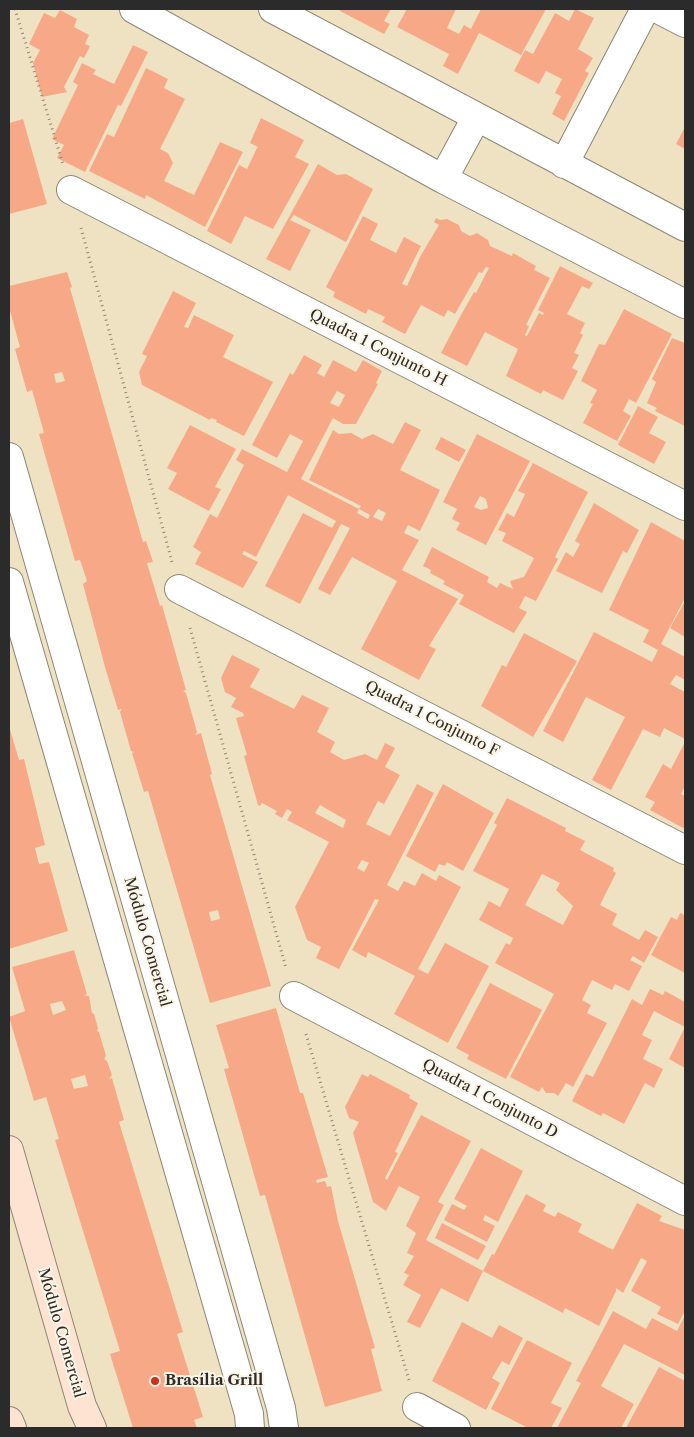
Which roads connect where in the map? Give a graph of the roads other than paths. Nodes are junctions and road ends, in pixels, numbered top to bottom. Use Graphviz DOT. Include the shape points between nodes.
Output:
graph roads {
  1 [pos="134,9"];
  2 [pos="273,9"];
  3 [pos="645,9"];
  4 [pos="658,9"];
  5 [pos="685,23"];
  6 [pos="476,118"];
  7 [pos="564,164"];
  8 [pos="443,179"];
  9 [pos="71,190"];
  10 [pos="685,227"];
  11 [pos="685,304"];
  12 [pos="9,457"];
  13 [pos="685,506"];
  14 [pos="9,582"];
  15 [pos="180,589"];
  16 [pos="685,850"];
  17 [pos="137,905"];
  18 [pos="106,914"];
  19 [pos="294,996"];
  20 [pos="9,1150"];
  21 [pos="685,1201"];
  22 [pos="417,1407"];
  23 [pos="283,1418"];
  24 [pos="9,1421"];
  25 [pos="250,1421"];
  26 [pos="12,1428"];
  27 [pos="92,1428"];
  28 [pos="456,1428"];
  1 -- 8 [label="street"];
  2 -- 6 [label="street"];
  3 -- 7 [label="street"];
  4 -- 5 [label="street"];
  6 -- 7 [label="street"];
  6 -- 8 [label="street"];
  7 -- 10 [label="street"];
  8 -- 11 [label="street"];
  9 -- 13 [label="street, Quadra 1 Conjunto H"];
  12 -- 17 [label="street, Módulo Comercial"];
  14 -- 18 [label="street, Módulo Comercial"];
  15 -- 16 [label="street, Quadra 1 Conjunto F"];
  17 -- 18 [label="street"];
  17 -- 23 [label="street, Módulo Comercial"];
  18 -- 25 [label="street, Módulo Comercial"];
  19 -- 21 [label="street, Quadra 1 Conjunto D"];
  20 -- 27 [label="street, Módulo Comercial" via="82,1406"];
  22 -- 28 [label="street"];
  23 -- 25 [label="street"];
  24 -- 26 [label="street"];
}
